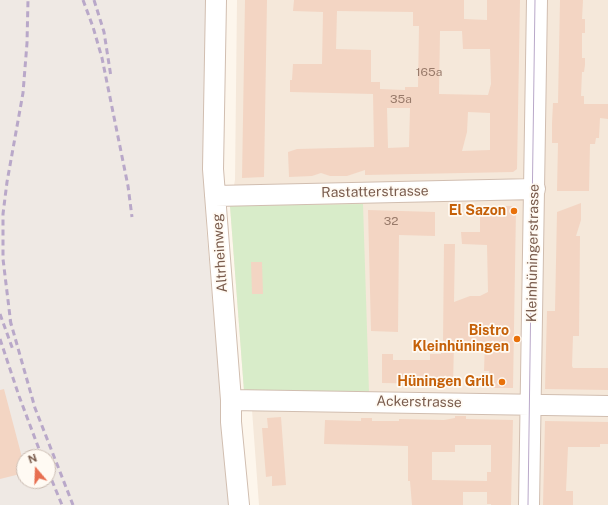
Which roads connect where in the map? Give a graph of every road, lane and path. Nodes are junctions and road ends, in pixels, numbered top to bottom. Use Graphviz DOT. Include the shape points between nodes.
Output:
graph roads {
  1 [pos="216,0"];
  2 [pos="537,0"];
  3 [pos="535,188"];
  4 [pos="216,196"];
  5 [pos="231,400"];
  6 [pos="530,404"];
  7 [pos="608,406"];
  8 [pos="238,505"];
  9 [pos="528,505"];
  1 -- 4 [label="street, Altrheinweg" via="213,169"];
  2 -- 3 [label="street, Kleinhüningerstrasse"];
  3 -- 4 [label="street, Rastatterstrasse"];
  3 -- 6 [label="street, Kleinhüningerstrasse"];
  4 -- 5 [label="street, Altrheinweg"];
  5 -- 6 [label="street, Ackerstrasse"];
  5 -- 8 [label="street, Altrheinweg"];
  6 -- 7 [label="street, Ackerstrasse"];
  6 -- 9 [label="street, Kleinhüningerstrasse"];
}
